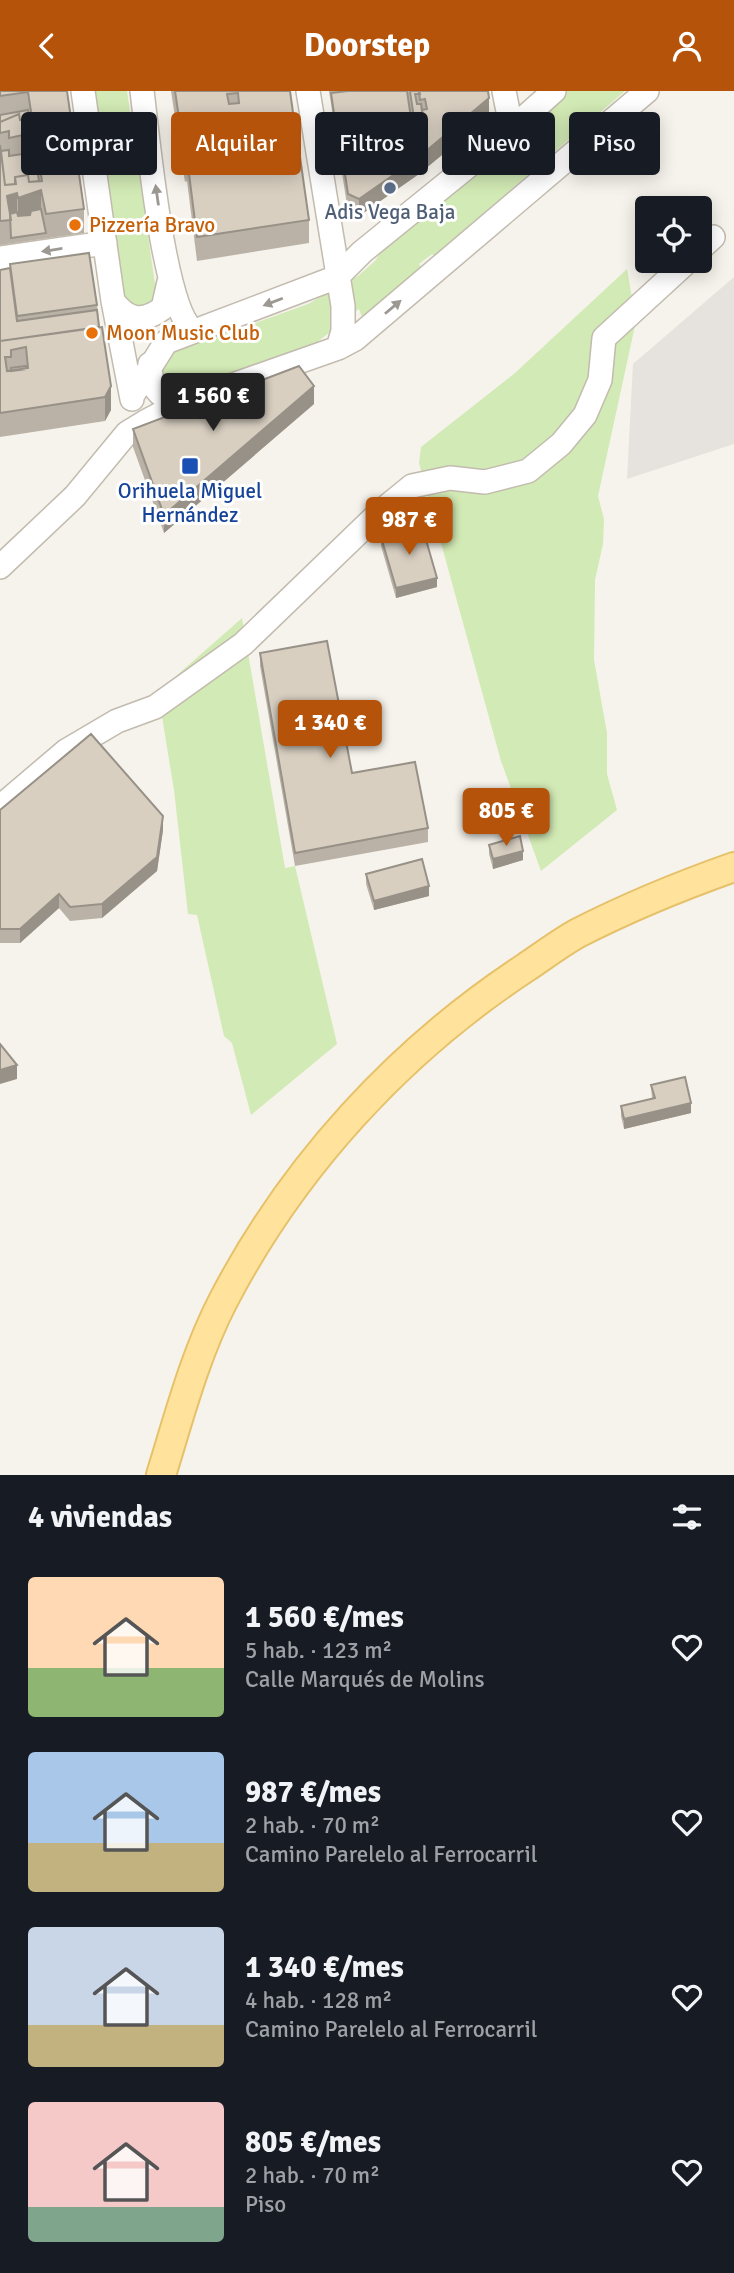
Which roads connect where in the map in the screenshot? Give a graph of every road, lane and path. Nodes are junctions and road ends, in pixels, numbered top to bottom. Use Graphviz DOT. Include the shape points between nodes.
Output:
graph roads {
  1 [pos="83,91"];
  2 [pos="142,91"];
  3 [pos="308,91"];
  4 [pos="504,91"];
  5 [pos="554,91"];
  6 [pos="647,91"];
  7 [pos="508,112"];
  8 [pos="528,112"];
  9 [pos="457,175"];
  10 [pos="105,243"];
  11 [pos="0,258"];
  12 [pos="675,273"];
  13 [pos="337,277"];
  14 [pos="169,281"];
  15 [pos="113,301"];
  16 [pos="192,330"];
  17 [pos="338,348"];
  18 [pos="150,364"];
  19 [pos="132,396"];
  20 [pos="179,404"];
  21 [pos="127,433"];
  22 [pos="3,556"];
  23 [pos="0,807"];
  24 [pos="734,867"];
  25 [pos="161,1475"];
  1 -- 10 [label="street"];
  14 -- 2 [label="street, one-way"];
  3 -- 13 [label="street"];
  4 -- 7 [label="street"];
  5 -- 8 [label="street"];
  17 -- 6 [label="street, one-way" via="355,339"];
  9 -- 13 [label="street"];
  10 -- 11 [label="street, one-way"];
  10 -- 15 [label="street"];
  12 -- 23 [label="street" via="604,338 600,380 585,415 561,445 528,471 485,482 450,478 412,486 243,644 155,707 66,751"];
  13 -- 16 [label="street, one-way"];
  13 -- 17 [label="street" via="344,319"];
  14 -- 15 [label="street" via="163,308 129,317"];
  14 -- 16 [label="street" via="181,318"];
  15 -- 19 [label="street"];
  16 -- 18 [label="street" via="166,342"];
  17 -- 20 [label="street"];
  18 -- 19 [label="street"];
  18 -- 20 [label="street" via="153,387"];
  19 -- 21 [label="street"];
  20 -- 21 [label="street"];
  21 -- 22 [label="street" via="75,496"];
  24 -- 25 [label="main road" via="674,888 576,934 485,994 397,1067 316,1157 223,1302 185,1397"];
}
